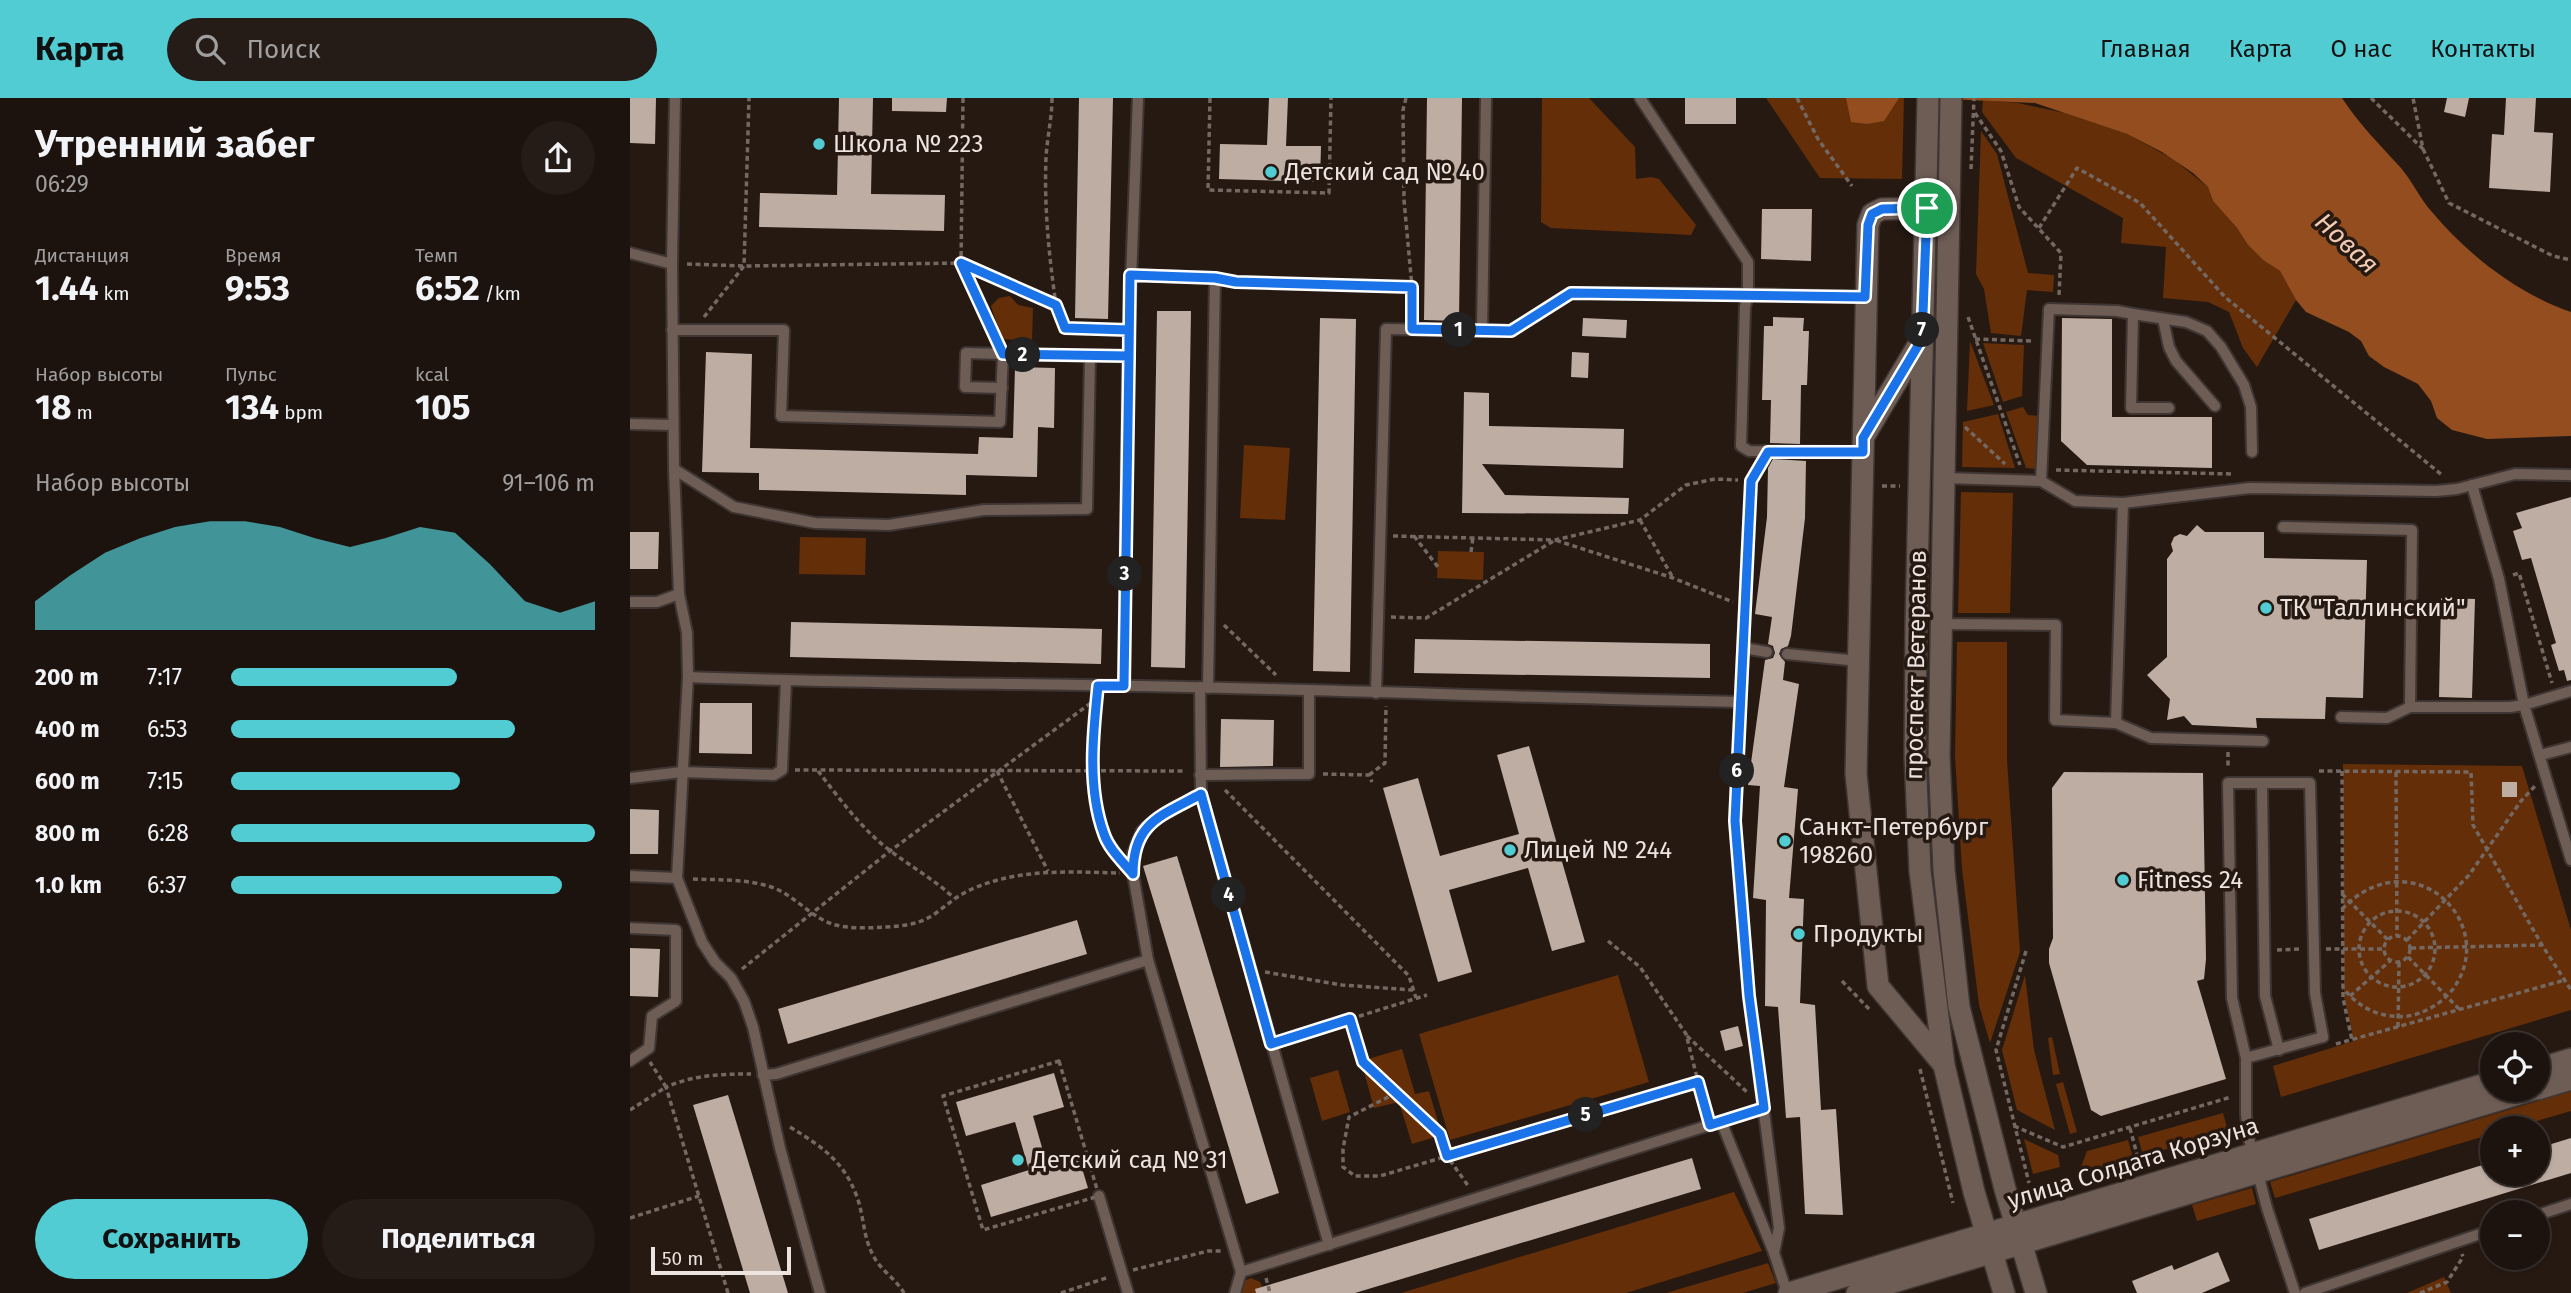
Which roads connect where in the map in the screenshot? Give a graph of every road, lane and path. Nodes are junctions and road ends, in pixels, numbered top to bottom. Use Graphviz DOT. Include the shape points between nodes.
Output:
graph roads {
  1 [pos="675,98"];
  2 [pos="749,98"];
  3 [pos="962,98"];
  4 [pos="1052,98"];
  5 [pos="1138,98"];
  6 [pos="1210,98"];
  7 [pos="1331,98"];
  8 [pos="1406,98"];
  9 [pos="1486,98"];
  10 [pos="1640,98"];
  11 [pos="1797,98"];
  12 [pos="1974,98"];
  13 [pos="2371,98"];
  14 [pos="2413,98"];
  15 [pos="1928,104"];
  16 [pos="1951,105"];
  17 [pos="2423,149"];
  18 [pos="1852,186"];
  19 [pos="1927,208"];
  20 [pos="1949,208"];
  21 [pos="2039,228"];
  22 [pos="630,253"];
  23 [pos="2571,260"];
  24 [pos="961,263"];
  25 [pos="672,264"];
  26 [pos="744,266"];
  27 [pos="1130,275"];
  28 [pos="1215,278"];
  29 [pos="1412,287"];
  30 [pos="2059,293"];
  31 [pos="1748,294"];
  32 [pos="1865,297"];
  33 [pos="1056,305"];
  34 [pos="1966,312"];
  35 [pos="2133,314"];
  36 [pos="2163,319"];
  37 [pos="1412,329"];
  38 [pos="672,330"];
  39 [pos="694,330"];
  40 [pos="1129,330"];
  41 [pos="1482,330"];
  42 [pos="1922,339"];
  43 [pos="1975,339"];
  44 [pos="2047,341"];
  45 [pos="1003,354"];
  46 [pos="1090,356"];
  47 [pos="1129,356"];
  48 [pos="1002,388"];
  49 [pos="2215,406"];
  50 [pos="2169,408"];
  51 [pos="630,424"];
  52 [pos="1961,424"];
  53 [pos="673,425"];
  54 [pos="1863,445"];
  55 [pos="1768,452"];
  56 [pos="2252,452"];
  57 [pos="674,469"];
  58 [pos="2069,470"];
  59 [pos="2203,473"];
  60 [pos="2571,475"];
  61 [pos="1944,478"];
  62 [pos="2446,479"];
  63 [pos="2022,480"];
  64 [pos="1751,481"];
  65 [pos="2040,481"];
  66 [pos="2472,485"];
  67 [pos="2123,503"];
  68 [pos="1640,520"];
  69 [pos="2283,527"];
  70 [pos="1381,536"];
  71 [pos="1414,536"];
  72 [pos="1473,537"];
  73 [pos="1555,540"];
  74 [pos="1471,552"];
  75 [pos="1438,567"];
  76 [pos="1673,578"];
  77 [pos="2499,579"];
  78 [pos="679,594"];
  79 [pos="630,602"];
  80 [pos="1744,607"];
  81 [pos="1210,611"];
  82 [pos="1381,616"];
  83 [pos="1941,624"];
  84 [pos="1744,648"];
  85 [pos="1767,652"];
  86 [pos="1787,654"];
  87 [pos="1859,661"];
  88 [pos="688,677"];
  89 [pos="786,681"];
  90 [pos="1098,686"];
  91 [pos="1124,686"];
  92 [pos="1204,687"];
  93 [pos="1292,690"];
  94 [pos="1309,691"];
  95 [pos="2571,691"];
  96 [pos="1381,693"];
  97 [pos="2556,696"];
  98 [pos="1096,699"];
  99 [pos="1740,702"];
  100 [pos="2524,705"];
  101 [pos="2410,706"];
  102 [pos="2341,717"];
  103 [pos="2116,723"];
  104 [pos="2263,741"];
  105 [pos="2571,747"];
  106 [pos="2541,755"];
  107 [pos="782,770"];
  108 [pos="818,771"];
  109 [pos="997,771"];
  110 [pos="1093,771"];
  111 [pos="682,772"];
  112 [pos="2396,772"];
  113 [pos="1309,774"];
  114 [pos="1200,775"];
  115 [pos="1369,775"];
  116 [pos="630,778"];
  117 [pos="1372,782"];
  118 [pos="2262,784"];
  119 [pos="1224,789"];
  120 [pos="2530,793"];
  121 [pos="1201,794"];
  122 [pos="890,851"];
  123 [pos="2487,851"];
  124 [pos="2571,860"];
  125 [pos="1048,871"];
  126 [pos="1133,874"];
  127 [pos="630,876"];
  128 [pos="677,878"];
  129 [pos="2396,881"];
  130 [pos="2342,894"];
  131 [pos="954,898"];
  132 [pos="2445,900"];
  133 [pos="2349,901"];
  134 [pos="2342,909"];
  135 [pos="2396,910"];
  136 [pos="813,912"];
  137 [pos="2425,921"];
  138 [pos="2370,922"];
  139 [pos="630,929"];
  140 [pos="2397,936"];
  141 [pos="2388,940"];
  142 [pos="2407,940"];
  143 [pos="1608,941"];
  144 [pos="2542,945"];
  145 [pos="2436,947"];
  146 [pos="2466,947"];
  147 [pos="2411,948"];
  148 [pos="2302,949"];
  149 [pos="2322,949"];
  150 [pos="2343,949"];
  151 [pos="2359,949"];
  152 [pos="2384,949"];
  153 [pos="2271,950"];
  154 [pos="2026,951"];
  155 [pos="2408,957"];
  156 [pos="1148,960"];
  157 [pos="2390,961"];
  158 [pos="2399,962"];
  159 [pos="1250,969"];
  160 [pos="2426,975"];
  161 [pos="2371,977"];
  162 [pos="731,978"];
  163 [pos="2565,980"];
  164 [pos="1842,981"];
  165 [pos="2399,987"];
  166 [pos="2343,988"];
  167 [pos="1413,990"];
  168 [pos="2571,990"];
  169 [pos="1427,995"];
  170 [pos="2350,996"];
  171 [pos="2446,996"];
  172 [pos="1416,998"];
  173 [pos="2344,1002"];
  174 [pos="2460,1010"];
  175 [pos="2398,1017"];
  176 [pos="1350,1019"];
  177 [pos="1879,1019"];
  178 [pos="2398,1027"];
  179 [pos="1686,1034"];
  180 [pos="1271,1044"];
  181 [pos="2278,1050"];
  182 [pos="644,1052"];
  183 [pos="2246,1058"];
  184 [pos="2571,1059"];
  185 [pos="630,1061"];
  186 [pos="1917,1061"];
  187 [pos="1944,1065"];
  188 [pos="2550,1065"];
  189 [pos="763,1075"];
  190 [pos="2571,1079"];
  191 [pos="1698,1082"];
  192 [pos="2550,1085"];
  193 [pos="2480,1086"];
  194 [pos="666,1087"];
  195 [pos="1396,1093"];
  196 [pos="2241,1094"];
  197 [pos="2486,1102"];
  198 [pos="1764,1108"];
  199 [pos="630,1110"];
  200 [pos="1715,1123"];
  201 [pos="786,1124"];
  202 [pos="2014,1126"];
  203 [pos="2130,1128"];
  204 [pos="1447,1156"];
  205 [pos="2255,1163"];
  206 [pos="2140,1166"];
  207 [pos="2029,1183"];
  208 [pos="699,1196"];
  209 [pos="1099,1196"];
  210 [pos="1477,1199"];
  211 [pos="1953,1203"];
  212 [pos="2571,1204"];
  213 [pos="2550,1211"];
  214 [pos="630,1218"];
  215 [pos="2018,1234"];
  216 [pos="2480,1234"];
  217 [pos="2457,1242"];
  218 [pos="1989,1243"];
  219 [pos="1329,1245"];
  220 [pos="1774,1253"];
  221 [pos="1235,1254"];
  222 [pos="1241,1272"];
  223 [pos="1122,1273"];
  224 [pos="1830,1287"];
  225 [pos="728,1293"];
  226 [pos="820,1293"];
  227 [pos="904,1293"];
  228 [pos="1061,1293"];
  229 [pos="1128,1293"];
  230 [pos="1235,1293"];
  231 [pos="1788,1293"];
  232 [pos="1857,1293"];
  233 [pos="2004,1293"];
  234 [pos="2036,1293"];
  235 [pos="2295,1293"];
  236 [pos="2305,1293"];
  237 [pos="2420,1293"];
  1 -- 25 [label="lane"];
  2 -- 26 [label="path"];
  3 -- 24 [label="path"];
  4 -- 33 [label="path" via="1046,156 1046,239"];
  5 -- 27 [label="lane"];
  6 -- 7 [label="path" via="1208,190 1329,193"];
  8 -- 29 [label="path" via="1404,200"];
  9 -- 41 [label="lane"];
  10 -- 31 [label="lane" via="1748,262"];
  11 -- 18 [label="path"];
  12 -- 21 [label="path" via="1973,112 2001,151 2019,207"];
  13 -- 17 [label="path"];
  14 -- 17 [label="path"];
  15 -- 19 [label="main road, проспект Ветеранов"];
  16 -- 20 [label="main road, проспект Ветеранов"];
  17 -- 23 [label="path" via="2449,203 2553,256"];
  19 -- 20 [label="main road"];
  19 -- 32 [label="main road" via="1882,209 1872,214"];
  19 -- 42 [label="main road, проспект Ветеранов"];
  20 -- 61 [label="main road, проспект Ветеранов"];
  21 -- 30 [label="path" via="2061,253"];
  21 -- 62 [label="path" via="2077,168 2140,203 2225,296"];
  22 -- 25 [label="lane"];
  24 -- 26 [label="path"];
  24 -- 33 [label="path"];
  24 -- 45 [label="path"];
  25 -- 26 [label="path"];
  25 -- 38 [label="lane"];
  26 -- 39 [label="path"];
  27 -- 28 [label="lane"];
  27 -- 40 [label="lane"];
  28 -- 29 [label="path"];
  28 -- 81 [label="lane"];
  29 -- 37 [label="path"];
  31 -- 32 [label="lane"];
  31 -- 41 [label="lane" via="1571,293 1511,331"];
  31 -- 55 [label="lane" via="1741,446"];
  32 -- 54 [label="main road"];
  33 -- 40 [label="path" via="1065,328"];
  34 -- 43 [label="path"];
  35 -- 36 [label="lane"];
  35 -- 44 [label="lane" via="2049,309"];
  35 -- 50 [label="lane" via="2131,408"];
  36 -- 49 [label="lane" via="2176,361"];
  36 -- 56 [label="lane" via="2207,331 2221,347 2244,385 2251,407"];
  37 -- 41 [label="lane"];
  37 -- 70 [label="lane" via="1387,329"];
  38 -- 39 [label="lane"];
  38 -- 53 [label="lane"];
  39 -- 48 [label="lane" via="784,330 781,416 1000,422"];
  40 -- 47 [label="lane"];
  42 -- 54 [label="main road"];
  42 -- 187 [label="main road, проспект Ветеранов" via="1915,755 1920,871"];
  43 -- 44 [label="path"];
  43 -- 63 [label="path"];
  44 -- 65 [label="lane"];
  45 -- 46 [label="lane"];
  45 -- 48 [label="lane"];
  45 -- 48 [label="lane" via="966,353 965,375 965,387"];
  46 -- 47 [label="lane"];
  46 -- 57 [label="lane" via="1087,509 984,510 890,525 815,523 734,508"];
  47 -- 91 [label="lane"];
  51 -- 53 [label="lane"];
  52 -- 63 [label="path"];
  53 -- 57 [label="lane"];
  54 -- 55 [label="lane"];
  54 -- 87 [label="main road"];
  55 -- 64 [label="lane"];
  57 -- 78 [label="lane"];
  58 -- 59 [label="path"];
  60 -- 66 [label="lane" via="2515,474"];
  61 -- 63 [label="lane"];
  61 -- 83 [label="main road, проспект Ветеранов"];
  63 -- 65 [label="lane"];
  64 -- 68 [label="path" via="1686,485"];
  64 -- 80 [label="lane"];
  65 -- 67 [label="lane" via="2075,501"];
  66 -- 67 [label="lane" via="2436,491 2250,488"];
  66 -- 77 [label="lane"];
  67 -- 103 [label="lane"];
  68 -- 73 [label="path"];
  68 -- 76 [label="path"];
  69 -- 101 [label="lane" via="2412,530"];
  70 -- 71 [label="path"];
  70 -- 96 [label="lane"];
  71 -- 72 [label="path"];
  71 -- 75 [label="path"];
  72 -- 73 [label="path"];
  72 -- 74 [label="path"];
  73 -- 76 [label="path"];
  73 -- 82 [label="path" via="1426,618"];
  76 -- 80 [label="path"];
  77 -- 97 [label="path" via="2519,573"];
  77 -- 100 [label="lane"];
  78 -- 79 [label="lane" via="657,602"];
  78 -- 88 [label="lane" via="687,633"];
  80 -- 84 [label="lane"];
  81 -- 92 [label="lane"];
  81 -- 93 [label="path"];
  83 -- 103 [label="lane" via="2056,625 2055,720"];
  83 -- 215 [label="main road, проспект Ветеранов" via="1939,756 1944,870 1959,1007"];
  84 -- 85 [label="lane"];
  84 -- 99 [label="lane"];
  86 -- 87 [label="lane"];
  87 -- 187 [label="main road" via="1857,774 1878,986"];
  88 -- 89 [label="lane"];
  88 -- 111 [label="lane"];
  89 -- 90 [label="lane"];
  89 -- 107 [label="lane"];
  90 -- 91 [label="lane"];
  90 -- 98 [label="path"];
  91 -- 92 [label="lane"];
  92 -- 93 [label="lane"];
  92 -- 114 [label="lane"];
  93 -- 94 [label="lane"];
  94 -- 96 [label="lane"];
  94 -- 113 [label="lane"];
  95 -- 97 [label="lane"];
  96 -- 99 [label="lane"];
  96 -- 115 [label="path" via="1385,764"];
  97 -- 100 [label="lane"];
  98 -- 109 [label="path"];
  98 -- 110 [label="path"];
  99 -- 198 [label="lane" via="1735,821 1749,996"];
  100 -- 101 [label="lane"];
  100 -- 106 [label="lane"];
  101 -- 102 [label="lane" via="2387,718"];
  103 -- 104 [label="lane" via="2151,738"];
  105 -- 106 [label="lane"];
  106 -- 124 [label="lane"];
  107 -- 108 [label="path"];
  107 -- 111 [label="lane" via="774,775"];
  108 -- 109 [label="path"];
  108 -- 122 [label="path"];
  109 -- 110 [label="path"];
  109 -- 122 [label="path"];
  109 -- 125 [label="path"];
  110 -- 114 [label="path" via="1193,771"];
  110 -- 126 [label="path" via="1104,835"];
  111 -- 116 [label="lane"];
  111 -- 128 [label="lane"];
  112 -- 123 [label="path" via="2471,772 2473,825"];
  112 -- 129 [label="path"];
  112 -- 130 [label="path" via="2342,771"];
  113 -- 114 [label="lane"];
  113 -- 115 [label="path"];
  114 -- 121 [label="lane"];
  115 -- 117 [label="path"];
  118 -- 181 [label="lane" via="2265,996"];
  118 -- 181 [label="lane" via="2309,783 2315,993 2323,1037"];
  118 -- 183 [label="lane" via="2228,783 2232,998"];
  119 -- 167 [label="path" via="1409,976"];
  120 -- 123 [label="path"];
  121 -- 126 [label="lane" via="1142,831 1133,853"];
  121 -- 159 [label="lane"];
  122 -- 131 [label="path"];
  122 -- 136 [label="path"];
  123 -- 132 [label="path"];
  123 -- 144 [label="path"];
  125 -- 126 [label="path"];
  125 -- 131 [label="path" via="1022,874"];
  126 -- 156 [label="lane"];
  127 -- 128 [label="lane"];
  128 -- 136 [label="path" via="769,886"];
  128 -- 162 [label="lane" via="702,942"];
  129 -- 132 [label="path" via="2423,886"];
  129 -- 133 [label="path" via="2371,887"];
  129 -- 135 [label="path"];
  130 -- 133 [label="path"];
  130 -- 134 [label="path"];
  131 -- 136 [label="path" via="916,924 886,927 855,928 831,923"];
  132 -- 137 [label="path"];
  132 -- 146 [label="path" via="2460,921"];
  133 -- 134 [label="path"];
  133 -- 138 [label="path"];
  134 -- 150 [label="path"];
  135 -- 137 [label="path"];
  135 -- 138 [label="path"];
  135 -- 140 [label="path"];
  136 -- 162 [label="path"];
  137 -- 142 [label="path"];
  137 -- 145 [label="path"];
  138 -- 141 [label="path"];
  138 -- 151 [label="path"];
  139 -- 182 [label="lane" via="676,930 676,1001 652,1016 649,1048"];
  140 -- 141 [label="path"];
  140 -- 142 [label="path"];
  141 -- 152 [label="path"];
  142 -- 147 [label="path"];
  143 -- 179 [label="path" via="1640,967"];
  144 -- 146 [label="path"];
  144 -- 163 [label="path"];
  145 -- 146 [label="path"];
  145 -- 147 [label="path"];
  145 -- 160 [label="path"];
  146 -- 171 [label="path" via="2461,974"];
  147 -- 155 [label="path"];
  148 -- 153 [label="path"];
  149 -- 150 [label="path"];
  150 -- 151 [label="path"];
  150 -- 166 [label="path"];
  151 -- 152 [label="path"];
  151 -- 161 [label="path"];
  152 -- 157 [label="path"];
  154 -- 202 [label="path" via="1996,1050"];
  155 -- 158 [label="path"];
  155 -- 160 [label="path"];
  156 -- 189 [label="lane"];
  156 -- 221 [label="lane"];
  157 -- 158 [label="path"];
  157 -- 161 [label="path"];
  158 -- 165 [label="path"];
  159 -- 167 [label="path" via="1342,985"];
  159 -- 180 [label="lane"];
  160 -- 165 [label="path"];
  160 -- 171 [label="path"];
  161 -- 165 [label="path"];
  161 -- 170 [label="path"];
  162 -- 189 [label="lane" via="748,1014"];
  163 -- 168 [label="path"];
  163 -- 174 [label="path"];
  164 -- 177 [label="path"];
  165 -- 175 [label="path"];
  166 -- 170 [label="path"];
  166 -- 173 [label="path"];
  167 -- 172 [label="path"];
  169 -- 172 [label="path"];
  170 -- 173 [label="path"];
  170 -- 175 [label="path" via="2372,1011"];
  171 -- 174 [label="path"];
  171 -- 175 [label="path" via="2424,1012"];
  172 -- 176 [label="path"];
  173 -- 178 [label="path" via="2352,1040"];
  174 -- 178 [label="path"];
  175 -- 178 [label="path"];
  176 -- 180 [label="path"];
  176 -- 195 [label="path" via="1363,1062"];
  179 -- 191 [label="path"];
  179 -- 198 [label="path"];
  180 -- 219 [label="lane"];
  181 -- 183 [label="lane"];
  182 -- 185 [label="lane"];
  182 -- 194 [label="path"];
  183 -- 205 [label="lane" via="2246,1114"];
  184 -- 188 [label="main road"];
  186 -- 211 [label="path"];
  187 -- 218 [label="main road, проспект Ветеранов"];
  189 -- 194 [label="path" via="689,1077"];
  189 -- 226 [label="lane"];
  190 -- 192 [label="main road"];
  191 -- 200 [label="path"];
  191 -- 204 [label="path"];
  193 -- 205 [label="main road, улица Солдата Корзуна"];
  194 -- 199 [label="path"];
  194 -- 208 [label="path"];
  195 -- 204 [label="path" via="1440,1134"];
  195 -- 204 [label="path" via="1349,1117 1343,1167 1355,1176 1380,1176"];
  196 -- 203 [label="path"];
  197 -- 205 [label="main road, улица Солдата Корзуна"];
  198 -- 200 [label="lane"];
  198 -- 220 [label="lane" via="1779,1228"];
  200 -- 210 [label="lane"];
  200 -- 220 [label="lane"];
  201 -- 227 [label="path" via="823,1147 844,1172 858,1198 873,1256"];
  202 -- 203 [label="path" via="2063,1147"];
  202 -- 207 [label="path"];
  203 -- 206 [label="path"];
  204 -- 210 [label="path"];
  205 -- 215 [label="main road, улица Солдата Корзуна"];
  205 -- 235 [label="lane"];
  208 -- 214 [label="path"];
  208 -- 225 [label="path"];
  209 -- 209 [label="path" via="1059,1061 943,1096 983,1230"];
  209 -- 223 [label="lane"];
  210 -- 219 [label="lane"];
  212 -- 213 [label="lane"];
  215 -- 218 [label="main road, улица Солдата Корзуна"];
  215 -- 234 [label="main road, проспект Ветеранов"];
  216 -- 217 [label="lane"];
  217 -- 236 [label="lane"];
  217 -- 237 [label="path" via="2463,1257 2446,1282"];
  218 -- 224 [label="main road, улица Солдата Корзуна"];
  218 -- 232 [label="main road, улица Солдата Корзуна"];
  218 -- 233 [label="main road, проспект Ветеранов"];
  219 -- 222 [label="lane"];
  220 -- 231 [label="lane"];
  221 -- 222 [label="lane"];
  221 -- 223 [label="path" via="1208,1251"];
  222 -- 230 [label="lane"];
  223 -- 228 [label="path"];
  223 -- 229 [label="lane"];
  224 -- 231 [label="main road, улица Солдата Корзуна"];
}
